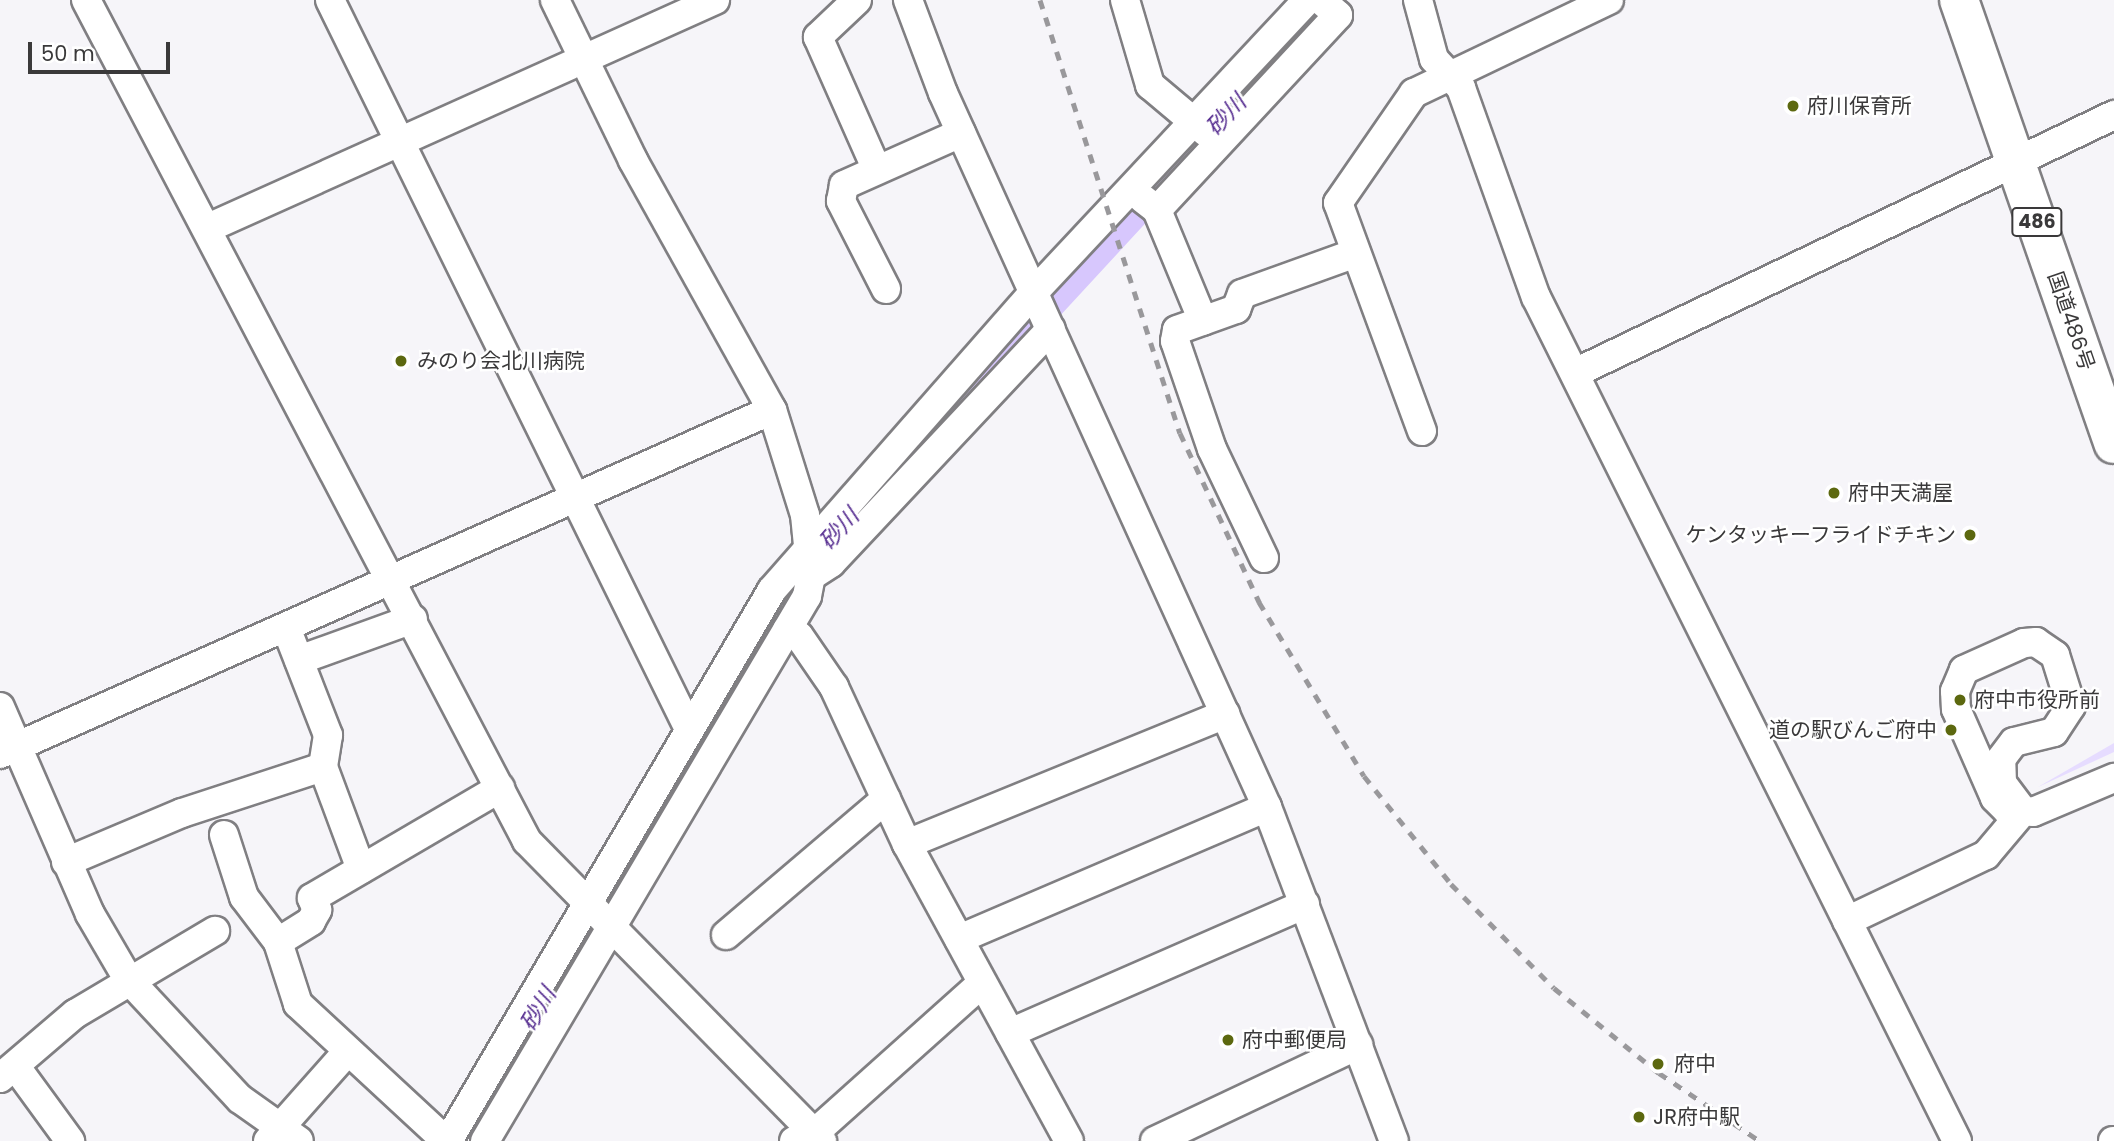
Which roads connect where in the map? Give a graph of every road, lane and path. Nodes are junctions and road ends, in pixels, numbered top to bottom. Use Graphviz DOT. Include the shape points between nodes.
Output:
graph roads {
  1 [pos="86,0"];
  2 [pos="330,0"];
  3 [pos="555,0"];
  4 [pos="715,0"];
  5 [pos="857,0"];
  6 [pos="908,0"];
  7 [pos="1125,0"];
  8 [pos="1307,0"];
  9 [pos="1418,0"];
  10 [pos="1609,0"];
  11 [pos="1959,0"];
  12 [pos="1329,7"];
  13 [pos="669,10"];
  14 [pos="584,61"];
  15 [pos="1448,73"];
  16 [pos="2114,115"];
  17 [pos="1191,121"];
  18 [pos="961,133"];
  19 [pos="1220,142"];
  20 [pos="403,145"];
  21 [pos="2015,163"];
  22 [pos="877,170"];
  23 [pos="1130,189"];
  24 [pos="1157,210"];
  25 [pos="208,228"];
  26 [pos="1356,253"];
  27 [pos="886,289"];
  28 [pos="1036,290"];
  29 [pos="1203,321"];
  30 [pos="1051,329"];
  31 [pos="1575,373"];
  32 [pos="772,410"];
  33 [pos="1422,430"];
  34 [pos="2114,444"];
  35 [pos="576,500"];
  36 [pos="810,540"];
  37 [pos="1264,558"];
  38 [pos="810,576"];
  39 [pos="393,581"];
  40 [pos="413,619"];
  41 [pos="787,630"];
  42 [pos="287,631"];
  43 [pos="299,660"];
  44 [pos="0,707"];
  45 [pos="1226,714"];
  46 [pos="689,729"];
  47 [pos="9,750"];
  48 [pos="323,768"];
  49 [pos="2114,778"];
  50 [pos="500,788"];
  51 [pos="886,799"];
  52 [pos="1267,807"];
  53 [pos="2023,811"];
  54 [pos="224,835"];
  55 [pos="907,845"];
  56 [pos="66,862"];
  57 [pos="361,869"];
  58 [pos="1305,904"];
  59 [pos="584,905"];
  60 [pos="1847,921"];
  61 [pos="612,926"];
  62 [pos="215,931"];
  63 [pos="726,935"];
  64 [pos="959,939"];
  65 [pos="278,942"];
  66 [pos="128,979"];
  67 [pos="982,982"];
  68 [pos="1010,1033"];
  69 [pos="1358,1045"];
  70 [pos="347,1052"];
  71 [pos="8,1073"];
  72 [pos="282,1137"];
  73 [pos="808,1137"];
  74 [pos="70,1141"];
  75 [pos="447,1141"];
  76 [pos="485,1141"];
  77 [pos="1069,1141"];
  78 [pos="1155,1141"];
  79 [pos="1394,1141"];
  80 [pos="1957,1141"];
  1 -- 25 [label="street"];
  2 -- 20 [label="street"];
  3 -- 14 [label="street"];
  4 -- 13 [label="street"];
  5 -- 22 [label="street" via="818,37"];
  6 -- 18 [label="street"];
  7 -- 17 [label="street" via="1150,85"];
  8 -- 17 [label="street"];
  9 -- 15 [label="street" via="1433,59"];
  10 -- 15 [label="street"];
  11 -- 21 [label="highway, 国道486号 / 486"];
  12 -- 19 [label="street"];
  13 -- 14 [label="street"];
  14 -- 20 [label="street"];
  14 -- 32 [label="street"];
  15 -- 26 [label="street" via="1414,93 1338,203"];
  15 -- 31 [label="street" via="1461,88 1536,297"];
  16 -- 21 [label="street"];
  17 -- 19 [label="street"];
  17 -- 23 [label="street"];
  18 -- 22 [label="street"];
  18 -- 28 [label="street"];
  19 -- 24 [label="street"];
  20 -- 25 [label="street"];
  20 -- 35 [label="street"];
  21 -- 31 [label="street"];
  21 -- 34 [label="highway, 国道486号 / 486"];
  22 -- 27 [label="street" via="844,185 841,201"];
  23 -- 24 [label="street"];
  23 -- 28 [label="street"];
  24 -- 29 [label="street"];
  25 -- 39 [label="street"];
  26 -- 29 [label="street" via="1242,295 1236,309"];
  26 -- 33 [label="street"];
  28 -- 30 [label="street"];
  28 -- 36 [label="street"];
  29 -- 37 [label="street" via="1177,330 1175,341 1212,449"];
  30 -- 38 [label="street" via="831,563"];
  30 -- 45 [label="street"];
  31 -- 60 [label="street"];
  32 -- 35 [label="street"];
  32 -- 36 [label="street"];
  35 -- 39 [label="street"];
  35 -- 46 [label="street"];
  36 -- 38 [label="street"];
  36 -- 46 [label="street"];
  38 -- 41 [label="street" via="807,596"];
  39 -- 40 [label="street"];
  39 -- 42 [label="street"];
  40 -- 43 [label="street"];
  40 -- 50 [label="street"];
  41 -- 51 [label="street" via="799,636 834,687"];
  41 -- 61 [label="street"];
  42 -- 43 [label="street"];
  42 -- 47 [label="street"];
  43 -- 48 [label="street" via="328,735"];
  44 -- 47 [label="street"];
  45 -- 52 [label="street"];
  45 -- 55 [label="street"];
  46 -- 59 [label="street"];
  47 -- 56 [label="street"];
  48 -- 56 [label="street" via="182,813"];
  48 -- 57 [label="street"];
  49 -- 53 [label="street" via="2048,809"];
  50 -- 57 [label="street"];
  50 -- 59 [label="street" via="527,841"];
  51 -- 55 [label="street"];
  51 -- 63 [label="street"];
  52 -- 58 [label="street"];
  52 -- 64 [label="street"];
  53 -- 53 [label="street" via="2007,810 1995,798 1956,709 1955,691 1964,670 2036,642 2055,655 2071,706 2054,732 2014,742 2001,759 2002,783"];
  53 -- 60 [label="street" via="1986,855"];
  54 -- 65 [label="street" via="244,897"];
  55 -- 64 [label="street"];
  56 -- 66 [label="street"];
  57 -- 65 [label="street" via="312,898 317,910 311,921"];
  58 -- 68 [label="street"];
  58 -- 69 [label="street"];
  59 -- 61 [label="street"];
  59 -- 75 [label="street"];
  60 -- 80 [label="street"];
  61 -- 73 [label="street"];
  61 -- 76 [label="street"];
  62 -- 66 [label="street"];
  64 -- 67 [label="street"];
  65 -- 70 [label="street" via="298,1004"];
  66 -- 71 [label="street" via="75,1014"];
  66 -- 72 [label="street" via="240,1099"];
  67 -- 68 [label="street"];
  67 -- 73 [label="street"];
  68 -- 77 [label="street"];
  69 -- 78 [label="street"];
  69 -- 79 [label="street"];
  70 -- 72 [label="street"];
  70 -- 75 [label="street"];
  71 -- 74 [label="street"];
}
